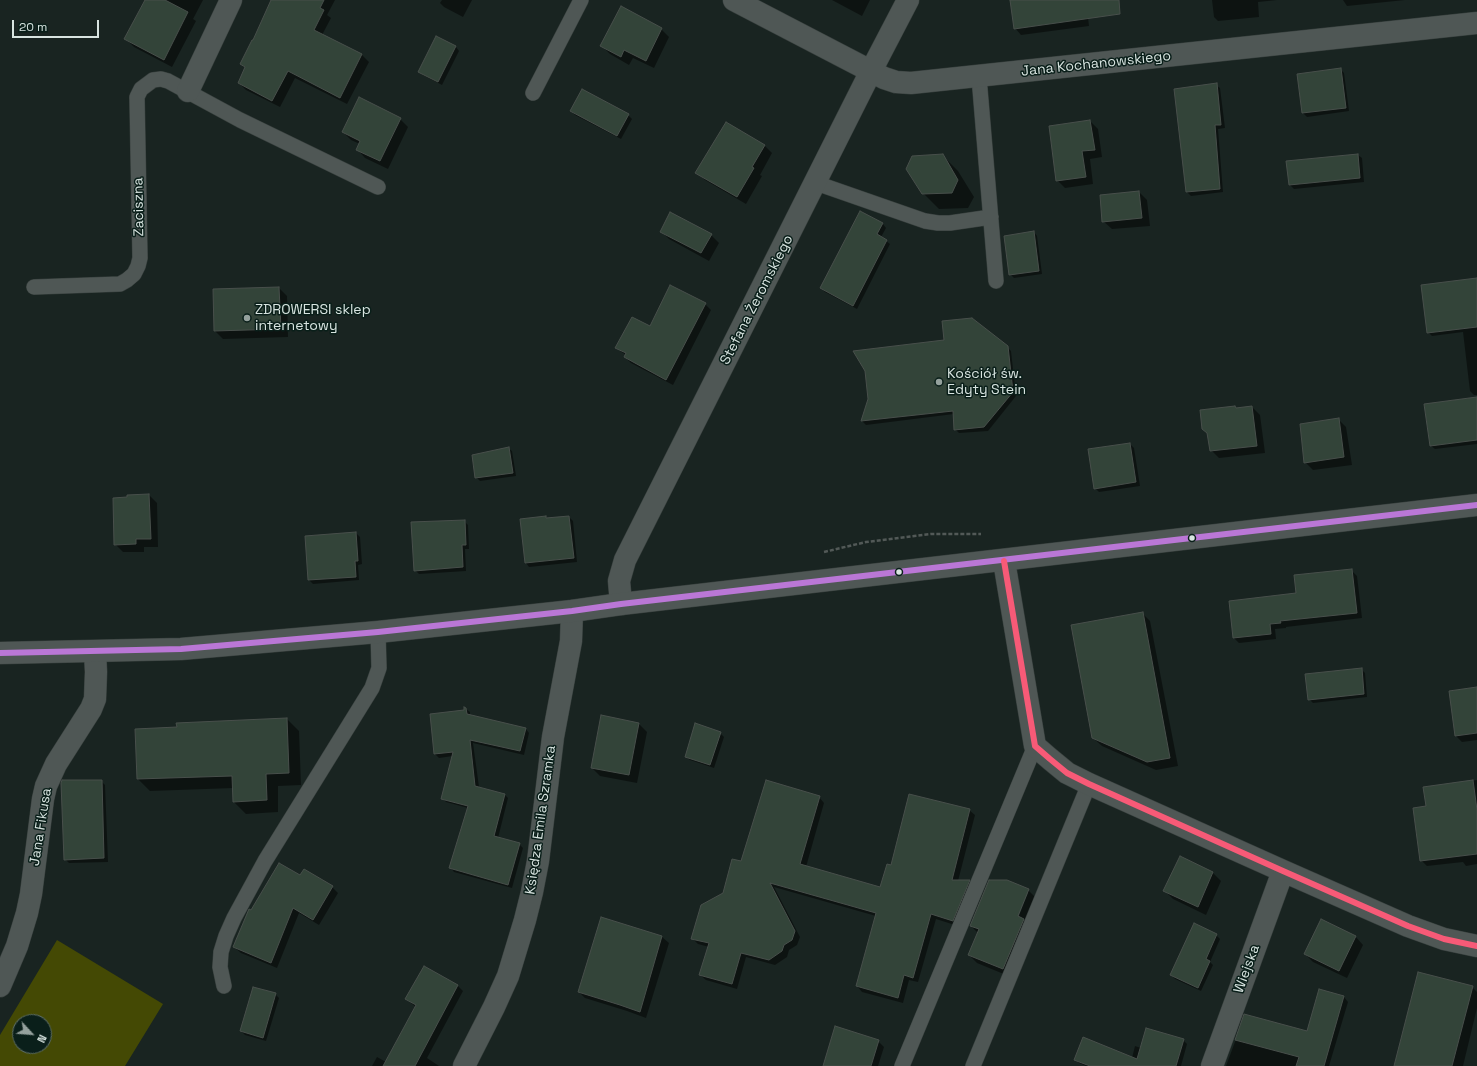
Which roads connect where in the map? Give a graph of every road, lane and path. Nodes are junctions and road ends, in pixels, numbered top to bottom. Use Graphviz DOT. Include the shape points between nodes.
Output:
graph roads {
  1 [pos="231,0"];
  2 [pos="581,0"];
  3 [pos="734,0"];
  4 [pos="908,0"];
  5 [pos="1477,23"];
  6 [pos="871,71"];
  7 [pos="979,77"];
  8 [pos="188,90"];
  9 [pos="533,93"];
  10 [pos="816,183"];
  11 [pos="378,187"];
  12 [pos="991,217"];
  13 [pos="996,281"];
  14 [pos="34,287"];
  15 [pos="1477,505"];
  16 [pos="1004,561"];
  17 [pos="621,604"];
  18 [pos="572,611"];
  19 [pos="378,632"];
  20 [pos="95,652"];
  21 [pos="0,653"];
  22 [pos="1035,746"];
  23 [pos="1089,784"];
  24 [pos="1283,872"];
  25 [pos="1477,946"];
  26 [pos="0,986"];
  27 [pos="224,986"];
  28 [pos="464,1066"];
  29 [pos="902,1066"];
  30 [pos="973,1066"];
  31 [pos="1212,1066"];
  1 -- 8 [label="street"];
  2 -- 9 [label="lane"];
  3 -- 6 [label="street, Jana Kochanowskiego"];
  4 -- 6 [label="street, Stefana Żeromskiego"];
  5 -- 7 [label="street, Jana Kochanowskiego"];
  6 -- 7 [label="street, Jana Kochanowskiego" via="896,82 911,83"];
  6 -- 10 [label="street, Stefana Żeromskiego"];
  7 -- 12 [label="lane"];
  8 -- 11 [label="lane, Zaciszna" via="240,120"];
  8 -- 14 [label="lane, Zaciszna" via="168,81 153,80 141,89 138,97 140,258 134,274 120,284"];
  10 -- 12 [label="lane" via="925,221 950,223"];
  10 -- 17 [label="street, Stefana Żeromskiego" via="625,560 619,581"];
  12 -- 13 [label="lane"];
  15 -- 16 [label="street"];
  16 -- 17 [label="street"];
  16 -- 22 [label="street"];
  17 -- 18 [label="street"];
  18 -- 19 [label="street"];
  18 -- 28 [label="street, Księdza Emila Szramka" via="571,642 553,737 532,892 508,976"];
  19 -- 20 [label="street" via="181,649"];
  19 -- 27 [label="lane" via="379,668 374,683 265,861 226,936 220,967"];
  20 -- 21 [label="street"];
  20 -- 26 [label="street, Jana Fikusa" via="95,699 56,764 46,786 27,913 17,946"];
  22 -- 23 [label="street" via="1067,773"];
  22 -- 29 [label="lane"];
  23 -- 24 [label="street"];
  23 -- 30 [label="lane"];
  24 -- 25 [label="street" via="1408,926 1444,939"];
  24 -- 31 [label="street, Wiejska"];
}
